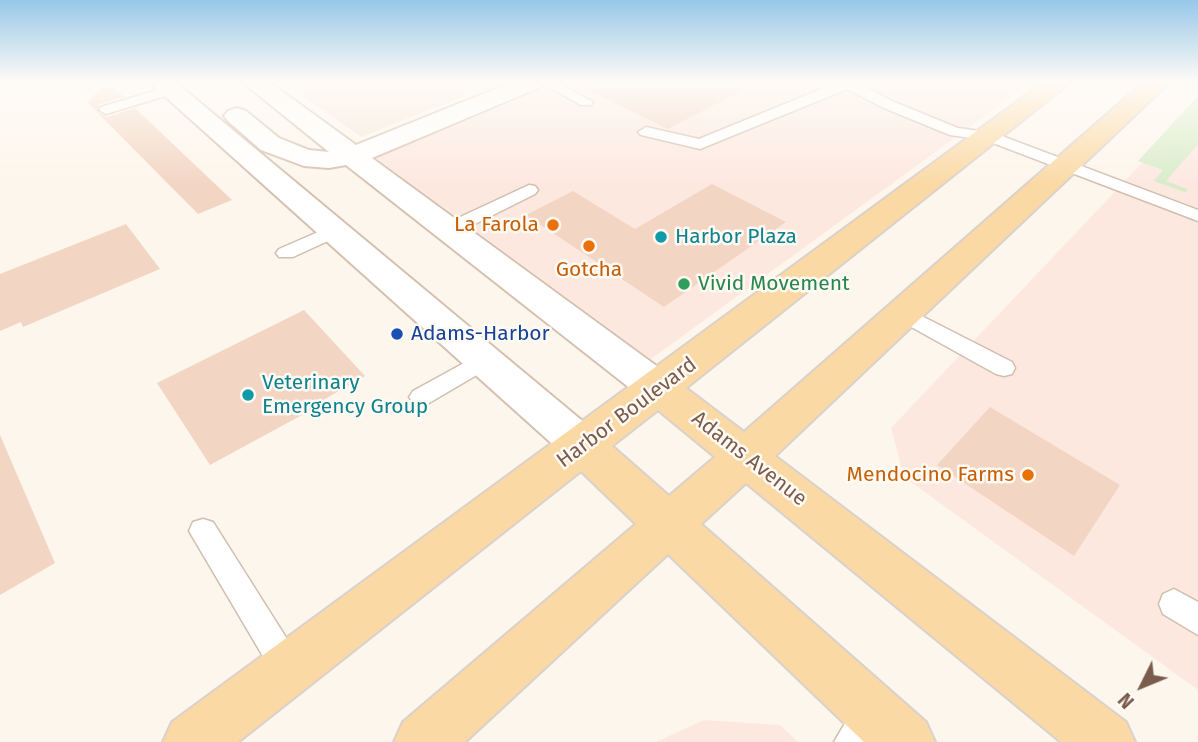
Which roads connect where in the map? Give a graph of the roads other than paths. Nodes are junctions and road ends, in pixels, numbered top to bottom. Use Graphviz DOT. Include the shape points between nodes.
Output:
graph roads {
  1 [pos="199,116"];
  2 [pos="237,116"];
  3 [pos="299,116"];
  4 [pos="451,116"];
  5 [pos="769,116"];
  6 [pos="916,116"];
  7 [pos="1015,116"];
  8 [pos="1121,116"];
  9 [pos="646,132"];
  10 [pos="988,136"];
  11 [pos="353,156"];
  12 [pos="1065,166"];
  13 [pos="529,190"];
  14 [pos="1198,216"];
  15 [pos="450,229"];
  16 [pos="334,232"];
  17 [pos="286,253"];
  18 [pos="904,314"];
  19 [pos="484,360"];
  20 [pos="1004,368"];
  21 [pos="659,389"];
  22 [pos="421,397"];
  23 [pos="583,446"];
  24 [pos="746,456"];
  25 [pos="669,525"];
  26 [pos="203,531"];
  27 [pos="288,669"];
  28 [pos="876,732"];
  29 [pos="192,742"];
  30 [pos="423,742"];
  31 [pos="1106,742"];
  1 -- 16 [label="main road"];
  2 -- 11 [label="main road" via="270,144 304,158"];
  3 -- 11 [label="main road, Adams Avenue"];
  4 -- 11 [label="main road"];
  5 -- 9 [label="lane" via="700,144"];
  6 -- 10 [label="lane" via="955,132"];
  7 -- 10 [label="main road, Harbor Boulevard"];
  8 -- 12 [label="main road"];
  10 -- 12 [label="lane"];
  10 -- 21 [label="main road, Harbor Boulevard"];
  11 -- 15 [label="main road, Adams Avenue"];
  12 -- 14 [label="lane"];
  12 -- 18 [label="main road"];
  13 -- 15 [label="lane"];
  15 -- 21 [label="main road, Adams Avenue"];
  16 -- 17 [label="lane"];
  16 -- 19 [label="main road"];
  18 -- 20 [label="lane"];
  18 -- 24 [label="main road"];
  19 -- 22 [label="lane"];
  19 -- 23 [label="main road"];
  21 -- 23 [label="main road, Harbor Boulevard"];
  21 -- 24 [label="main road, Adams Avenue"];
  23 -- 25 [label="main road"];
  23 -- 27 [label="main road, Harbor Boulevard"];
  24 -- 25 [label="main road"];
  24 -- 31 [label="main road, Adams Avenue"];
  25 -- 28 [label="main road"];
  25 -- 30 [label="main road"];
  26 -- 27 [label="lane"];
  27 -- 29 [label="main road, Harbor Boulevard"];
}
